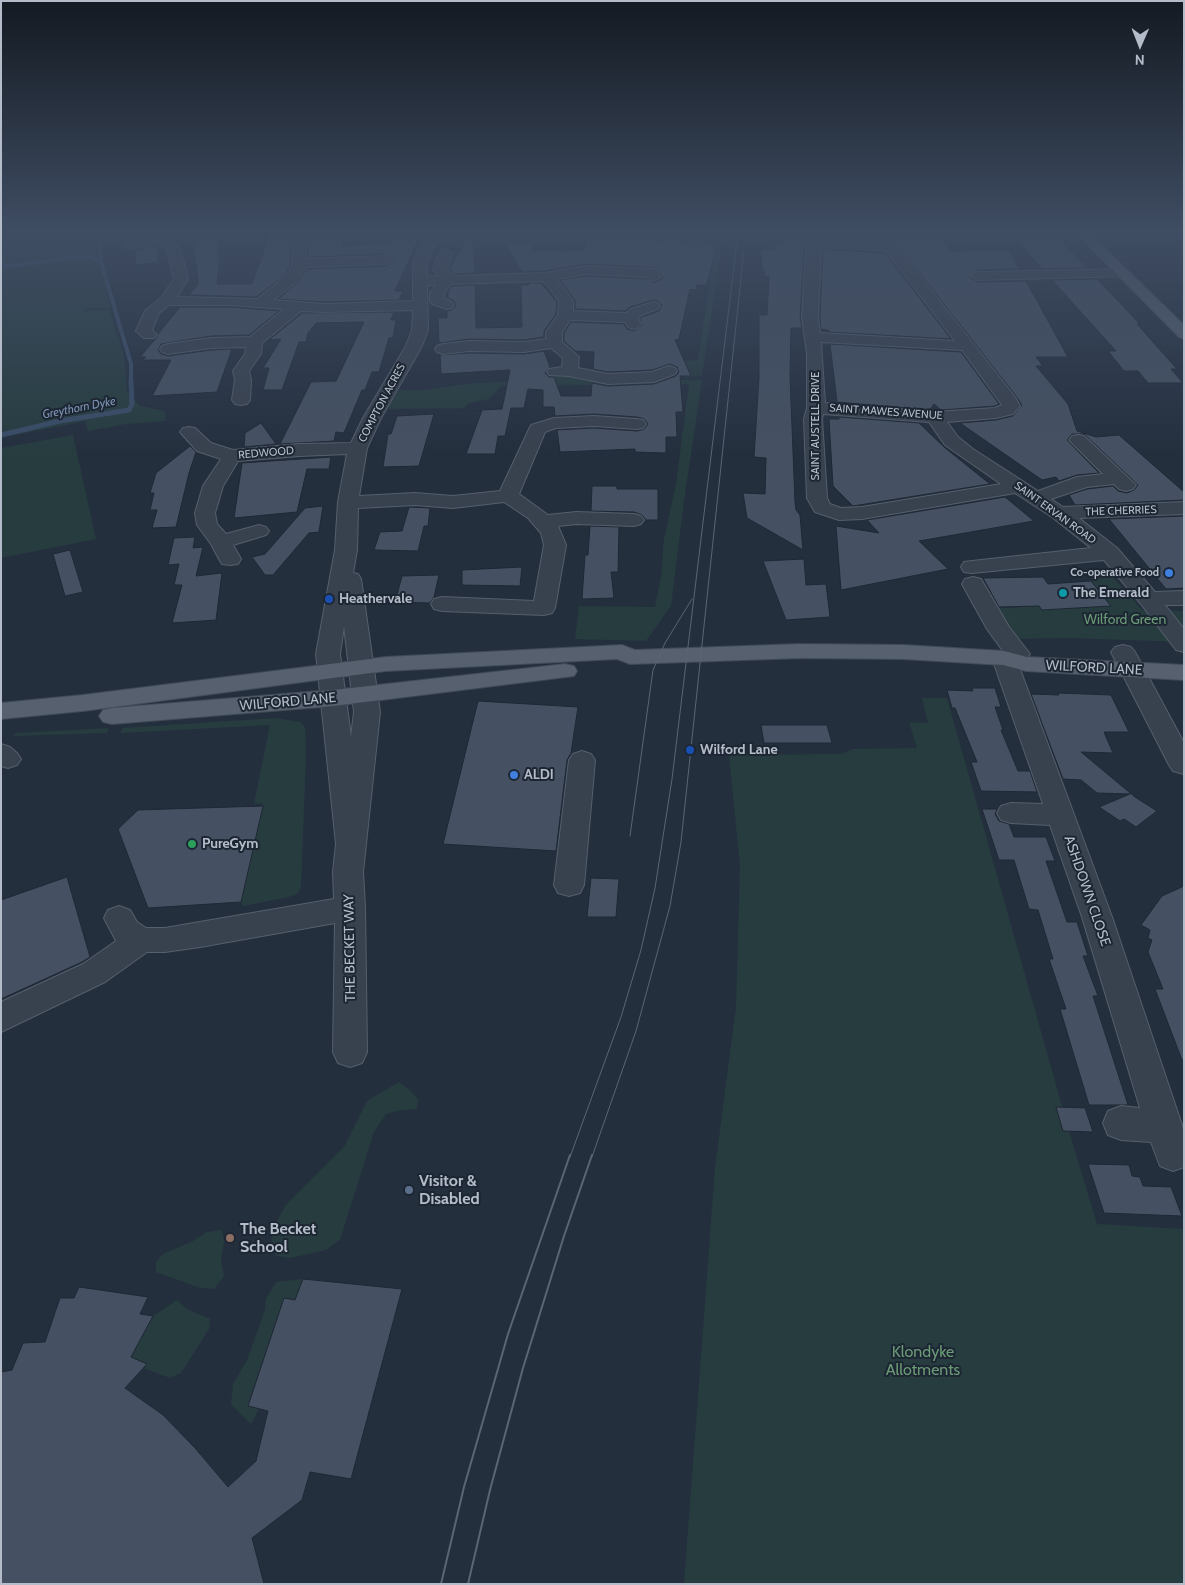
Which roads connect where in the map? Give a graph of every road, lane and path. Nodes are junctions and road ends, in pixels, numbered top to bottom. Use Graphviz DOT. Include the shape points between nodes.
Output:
graph roads {
  1 [pos="158,307"];
  2 [pos="296,307"];
  3 [pos="420,307"];
  4 [pos="566,307"];
  5 [pos="650,307"];
  6 [pos="810,307"];
  7 [pos="937,307"];
  8 [pos="1157,307"];
  9 [pos="565,315"];
  10 [pos="1184,334"];
  11 [pos="149,335"];
  12 [pos="813,337"];
  13 [pos="254,342"];
  14 [pos="554,343"];
  15 [pos="967,346"];
  16 [pos="441,348"];
  17 [pos="168,349"];
  18 [pos="669,371"];
  19 [pos="242,401"];
  20 [pos="816,408"];
  21 [pos="935,417"];
  22 [pos="637,424"];
  23 [pos="189,432"];
  24 [pos="1078,440"];
  25 [pos="358,448"];
  26 [pos="232,456"];
  27 [pos="1118,478"];
  28 [pos="1028,493"];
  29 [pos="508,496"];
  30 [pos="1140,498"];
  31 [pos="348,502"];
  32 [pos="1184,508"];
  33 [pos="1059,513"];
  34 [pos="634,520"];
  35 [pos="544,522"];
  36 [pos="259,531"];
  37 [pos="346,550"];
  38 [pos="1108,553"];
  39 [pos="1184,598"];
  40 [pos="1149,599"];
  41 [pos="442,604"];
  42 [pos="1184,645"];
  43 [pos="1184,655"];
  44 [pos="1011,656"];
  45 [pos="630,657"];
  46 [pos="1128,661"];
  47 [pos="1184,674"];
  48 [pos="363,681"];
  49 [pos="332,684"];
  50 [pos="1,712"];
  51 [pos="1,725"];
  52 [pos="582,760"];
  53 [pos="1182,765"];
  54 [pos="1010,813"];
  55 [pos="1061,815"];
  56 [pos="350,844"];
  57 [pos="569,885"];
  58 [pos="350,908"];
  59 [pos="118,918"];
  60 [pos="140,940"];
  61 [pos="1,1018"];
  62 [pos="350,1052"];
  63 [pos="1120,1123"];
  1 -- 11 [label="street" via="152,311 144,331"];
  2 -- 13 [label="street"];
  3 -- 25 [label="street, COMPTON ACRES" via="420,330 414,346 387,389"];
  4 -- 9 [label="street"];
  5 -- 9 [label="street" via="636,312 631,321"];
  6 -- 12 [label="street, SAINT AUSTELL DRIVE"];
  7 -- 15 [label="street, SAINT MAWES AVENUE"];
  8 -- 10 [label="main road"];
  9 -- 14 [label="street" via="554,332"];
  12 -- 15 [label="street"];
  12 -- 20 [label="street, SAINT AUSTELL DRIVE"];
  13 -- 17 [label="street"];
  13 -- 19 [label="street" via="253,354 241,371"];
  14 -- 16 [label="street" via="524,347"];
  14 -- 18 [label="street" via="570,358 563,372 608,379 654,377"];
  15 -- 21 [label="street, SAINT MAWES AVENUE" via="1011,406 996,413"];
  20 -- 21 [label="street, SAINT MAWES AVENUE"];
  20 -- 28 [label="street, SAINT AUSTELL DRIVE" via="813,419 816,498 822,508 838,514 862,513"];
  21 -- 28 [label="street, SAINT ERVAN ROAD" via="951,441"];
  22 -- 29 [label="street" via="594,421 554,423 537,429"];
  23 -- 26 [label="street" via="204,447"];
  24 -- 27 [label="street"];
  25 -- 26 [label="street, REDWOOD"];
  25 -- 31 [label="street, COMPTON ACRES"];
  26 -- 36 [label="street, REDWOOD" via="213,486 205,514 207,525 225,550"];
  27 -- 28 [label="street, SAINT AUSTELL DRIVE" via="1084,481"];
  27 -- 30 [label="street"];
  28 -- 33 [label="street, SAINT ERVAN ROAD"];
  29 -- 31 [label="street" via="452,502 415,499"];
  29 -- 35 [label="street"];
  31 -- 37 [label="street, COMPTON ACRES"];
  32 -- 33 [label="street, THE CHERRIES"];
  33 -- 38 [label="street, SAINT ERVAN ROAD"];
  34 -- 35 [label="street" via="576,518"];
  35 -- 41 [label="street" via="555,545 544,608"];
  37 -- 48 [label="street, COMPTON ACRES"];
  37 -- 49 [label="street, COMPTON ACRES" via="328,654"];
  38 -- 40 [label="street, SAINT ERVAN ROAD"];
  38 -- 44 [label="street, ASHDOWN CLOSE" via="972,575"];
  39 -- 40 [label="street"];
  40 -- 42 [label="street, SAINT ERVAN ROAD"];
  43 -- 46 [label="main road, WILFORD LANE"];
  44 -- 45 [label="main road, WILFORD LANE" via="856,651"];
  44 -- 46 [label="main road, WILFORD LANE" via="1026,664"];
  44 -- 55 [label="street, ASHDOWN CLOSE"];
  45 -- 48 [label="main road, WILFORD LANE" via="624,664 581,669"];
  45 -- 48 [label="main road, WILFORD LANE" via="622,652 386,664"];
  46 -- 47 [label="main road, WILFORD LANE"];
  46 -- 53 [label="street"];
  48 -- 49 [label="main road, WILFORD LANE"];
  48 -- 56 [label="street, THE BECKET WAY" via="367,712"];
  49 -- 50 [label="main road"];
  49 -- 51 [label="main road, WILFORD LANE"];
  49 -- 56 [label="street, THE BECKET WAY"];
  52 -- 57 [label="street"];
  54 -- 55 [label="street"];
  55 -- 63 [label="street, ASHDOWN CLOSE" via="1168,1140"];
  56 -- 58 [label="street, THE BECKET WAY"];
  58 -- 60 [label="street" via="200,936"];
  58 -- 62 [label="street, THE BECKET WAY"];
  59 -- 60 [label="street" via="126,931"];
  60 -- 61 [label="street" via="94,973"];
}
